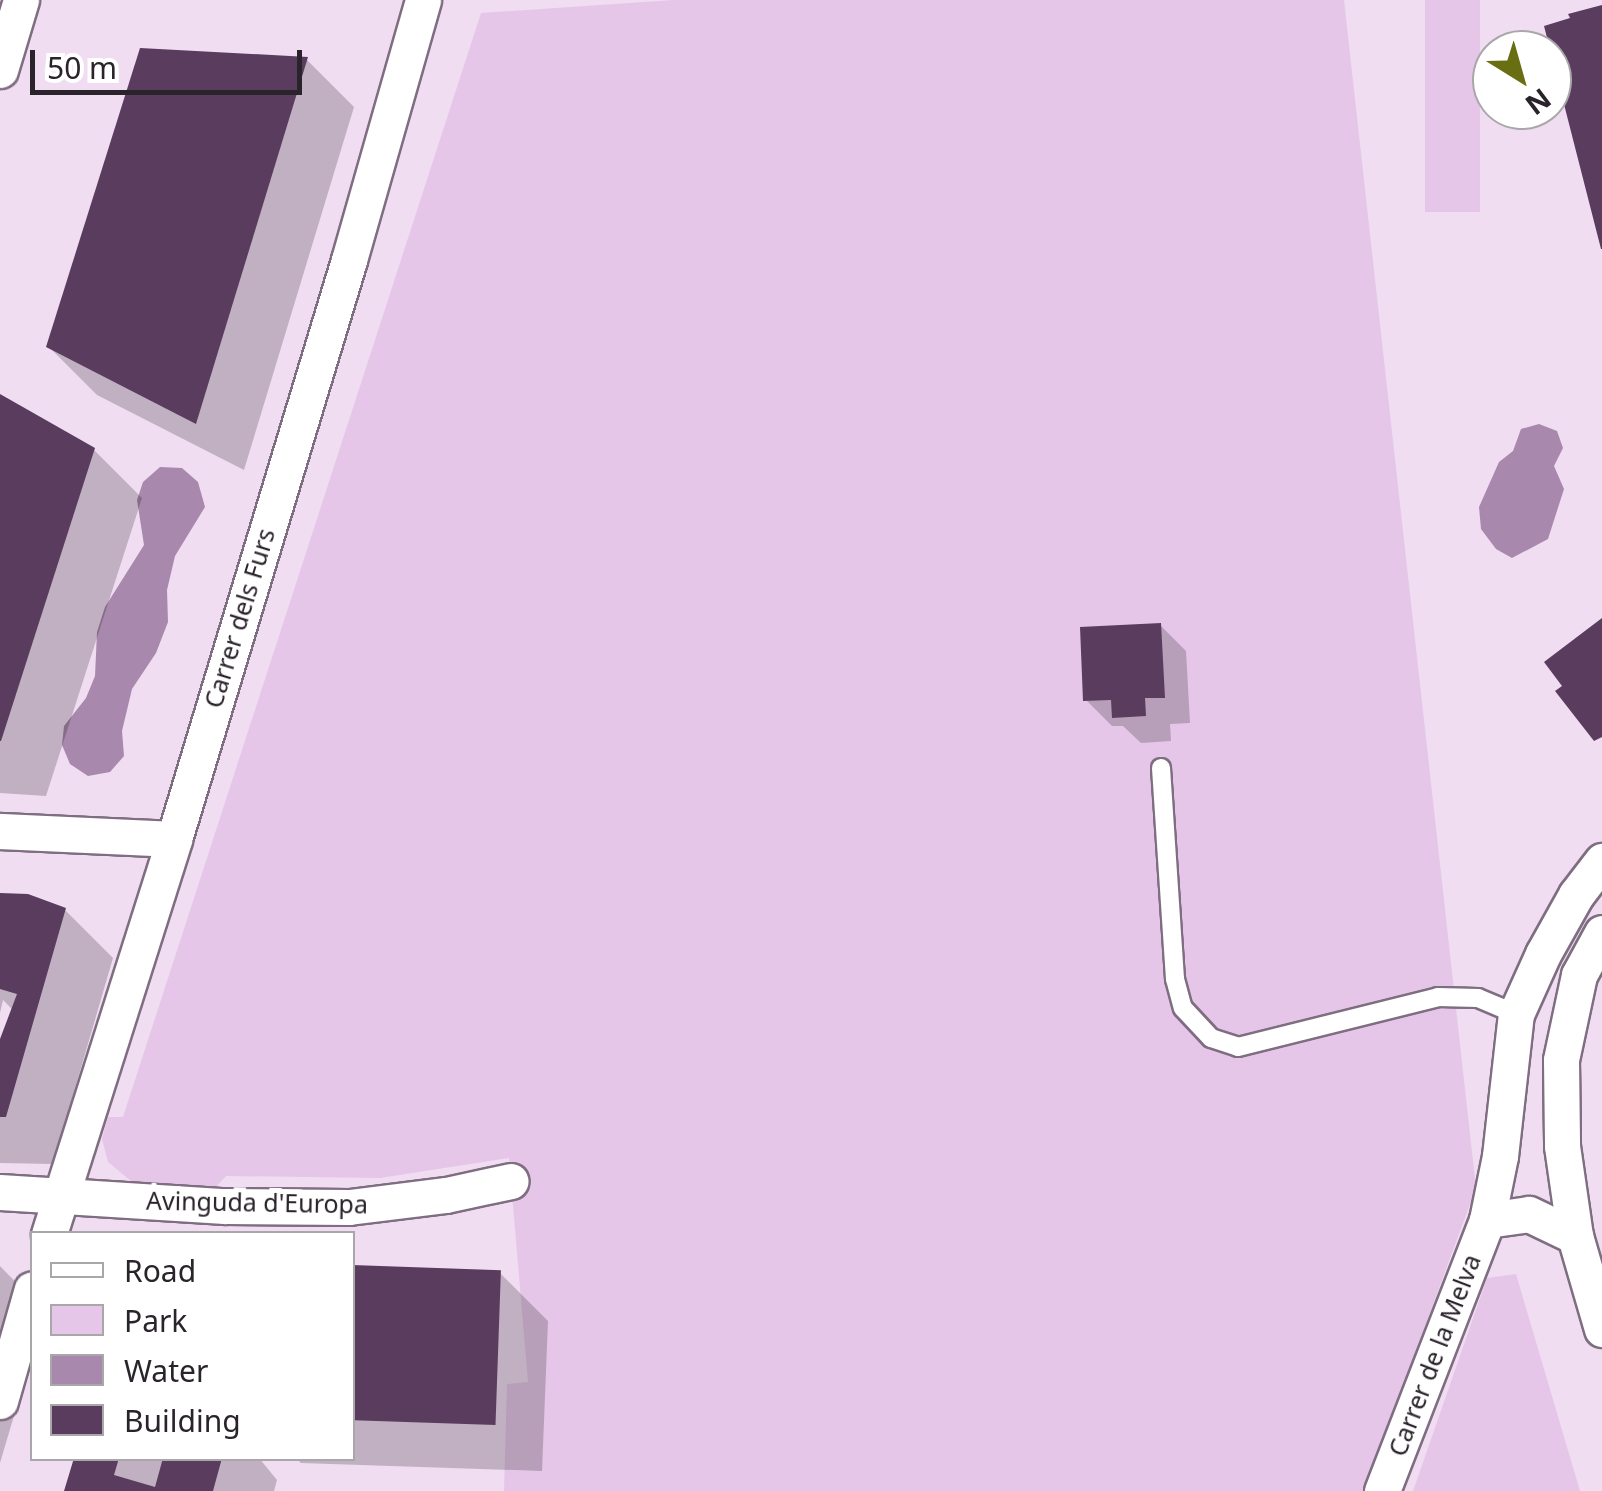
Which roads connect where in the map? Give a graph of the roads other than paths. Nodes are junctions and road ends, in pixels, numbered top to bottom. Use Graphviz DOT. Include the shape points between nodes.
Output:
graph roads {
  1 [pos="21,0"];
  2 [pos="423,0"];
  3 [pos="0,70"];
  4 [pos="1161,768"];
  5 [pos="0,832"];
  6 [pos="174,839"];
  7 [pos="1602,862"];
  8 [pos="1602,933"];
  9 [pos="1516,1014"];
  10 [pos="511,1181"];
  11 [pos="0,1192"];
  12 [pos="60,1193"];
  13 [pos="1487,1220"];
  14 [pos="49,1231"];
  15 [pos="1575,1236"];
  16 [pos="30,1296"];
  17 [pos="1602,1329"];
  18 [pos="0,1400"];
  19 [pos="1382,1491"];
  1 -- 3 [label="street"];
  2 -- 6 [label="street, Carrer dels Furs"];
  4 -- 9 [label="lane" via="1175,979 1183,1008 1211,1038 1238,1047 1438,998 1478,998"];
  5 -- 6 [label="street"];
  6 -- 12 [label="street, Carrer dels Furs"];
  7 -- 9 [label="street, Carrer de la Melva" via="1543,954"];
  8 -- 15 [label="street" via="1579,975 1561,1060 1562,1146"];
  9 -- 13 [label="street, Carrer de la Melva"];
  10 -- 12 [label="street, Avinguda d'Europa" via="349,1207 225,1206"];
  11 -- 12 [label="street, Avinguda d'Europa"];
  12 -- 14 [label="street, Carrer dels Furs"];
  13 -- 15 [label="street" via="1529,1214"];
  13 -- 19 [label="street, Carrer de la Melva"];
  15 -- 17 [label="street"];
  16 -- 18 [label="street"];
}
